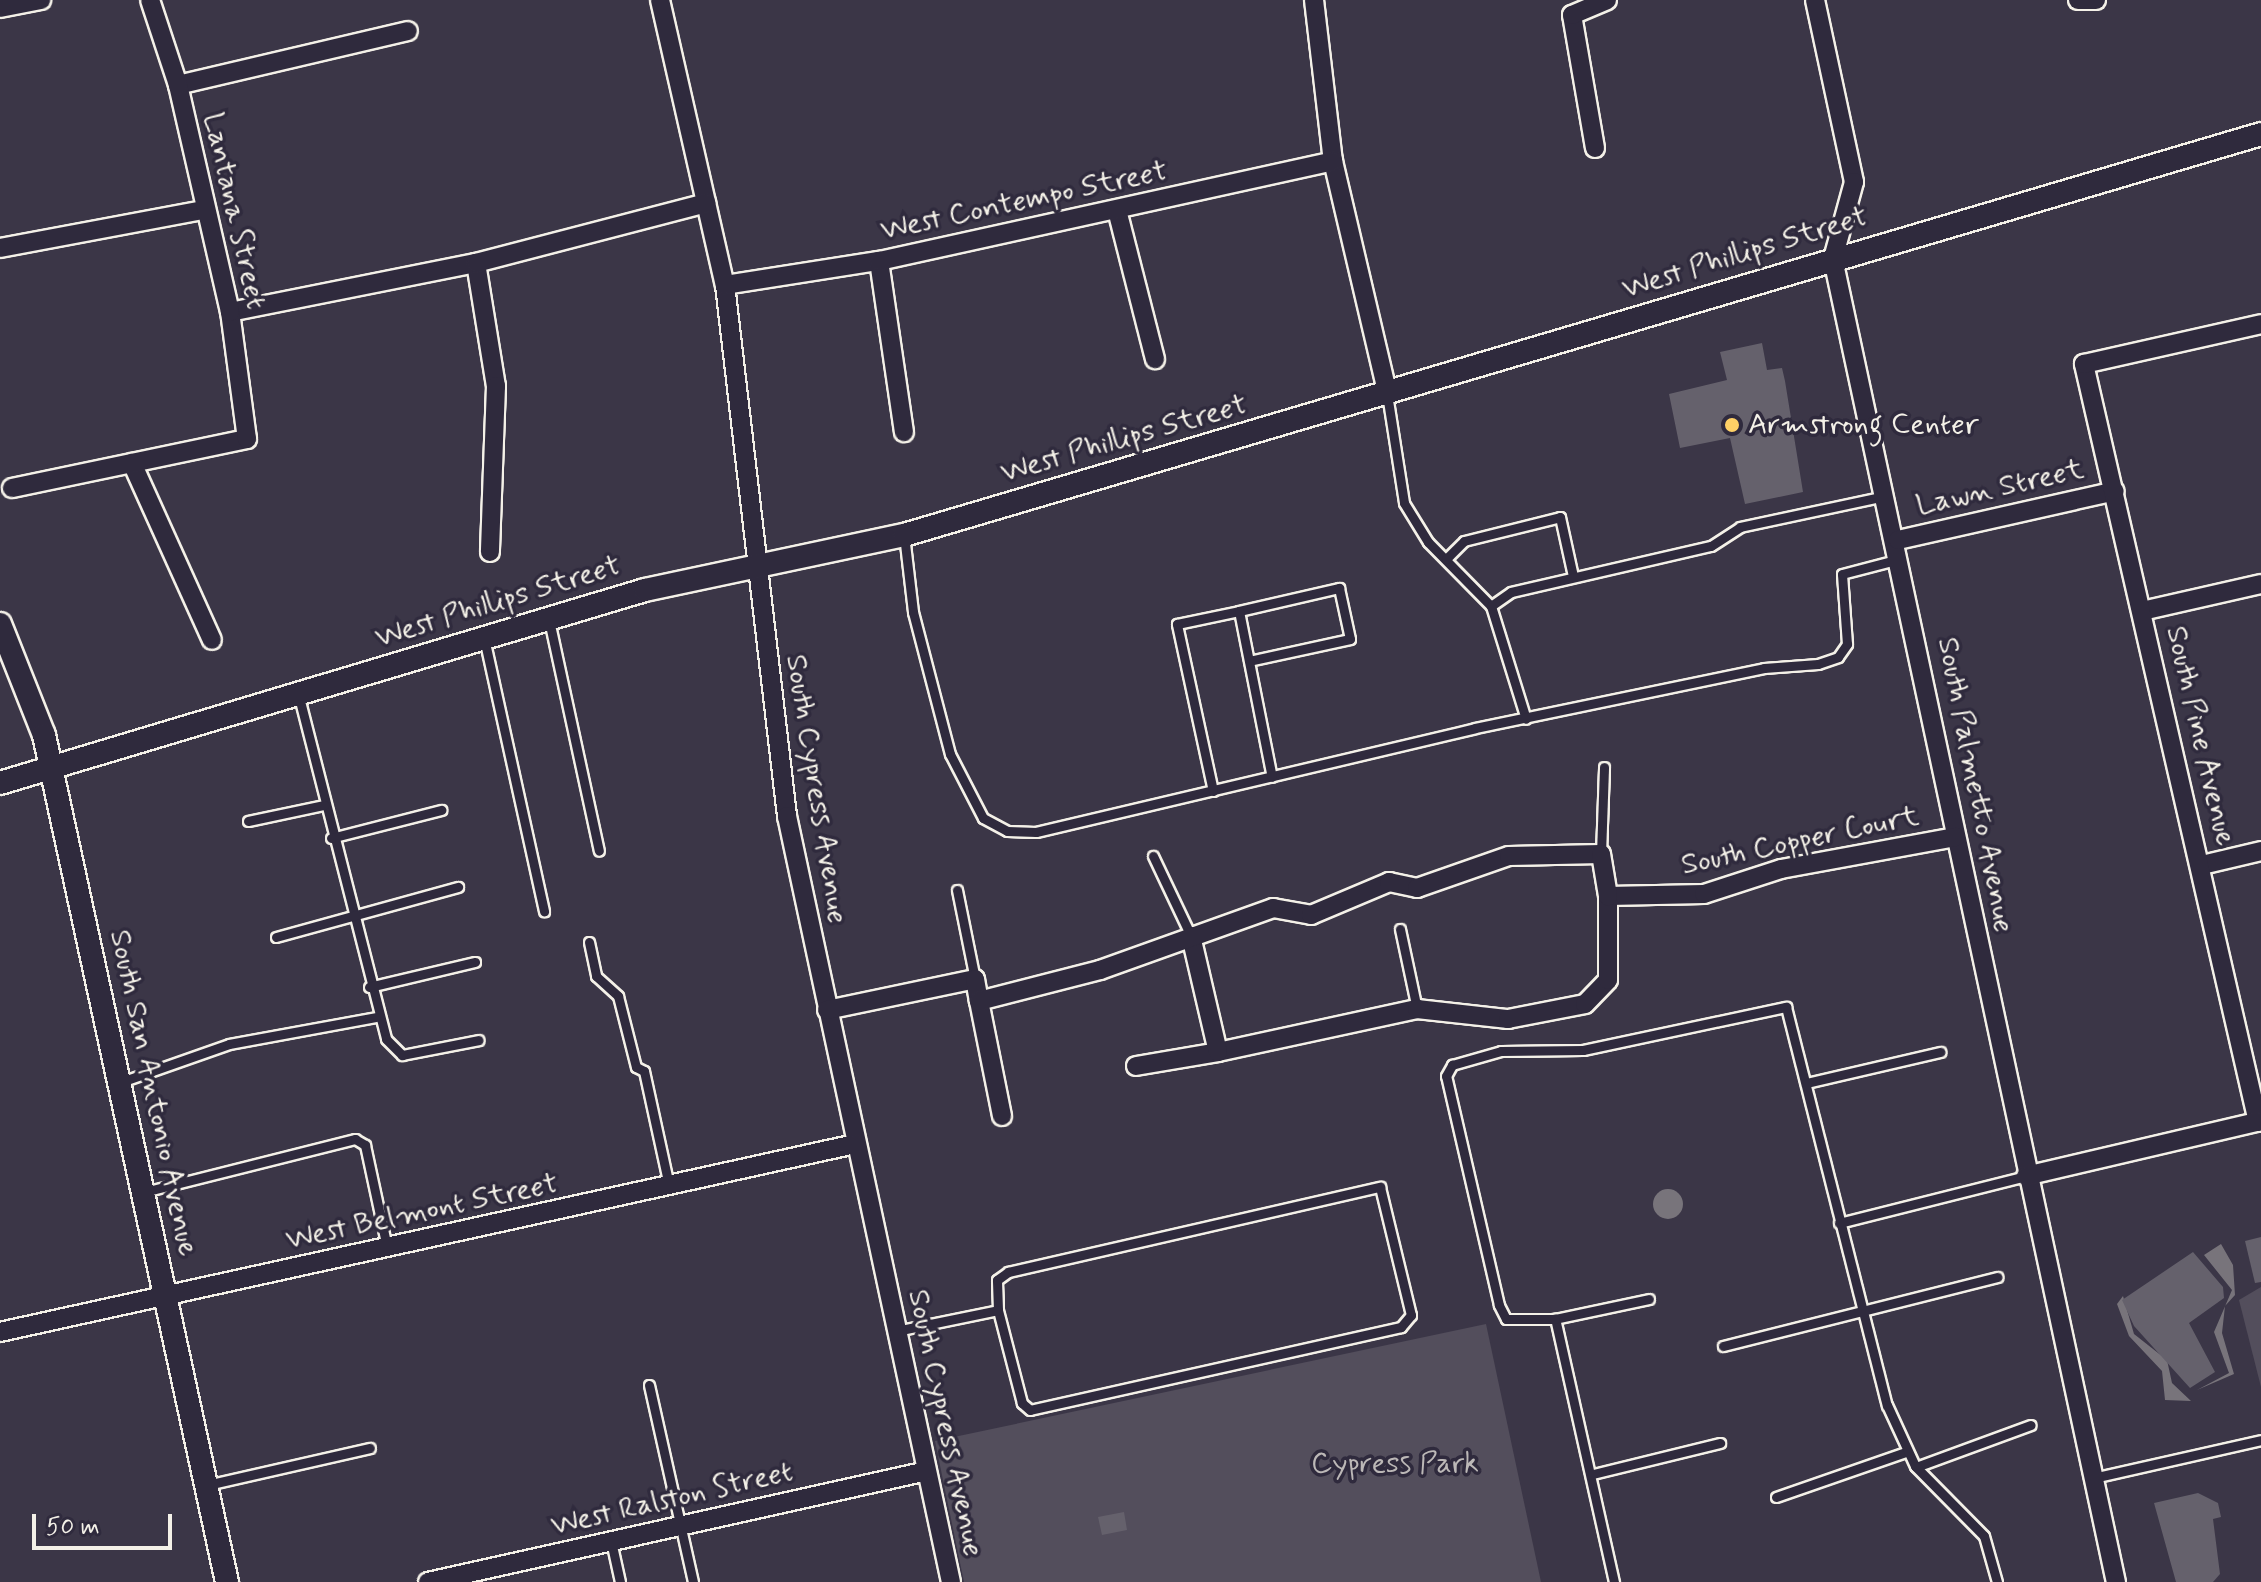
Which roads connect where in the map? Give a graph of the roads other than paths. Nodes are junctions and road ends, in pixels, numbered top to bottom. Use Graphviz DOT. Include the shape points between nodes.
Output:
graph roads {
  1 [pos="41,0"];
  2 [pos="150,0"];
  3 [pos="660,0"];
  4 [pos="1314,0"];
  5 [pos="1607,0"];
  6 [pos="1815,0"];
  7 [pos="0,8"];
  8 [pos="408,31"];
  9 [pos="178,85"];
  10 [pos="2261,134"];
  11 [pos="1595,148"];
  12 [pos="1333,161"];
  13 [pos="706,203"];
  14 [pos="203,210"];
  15 [pos="1117,210"];
  16 [pos="0,248"];
  17 [pos="1833,259"];
  18 [pos="879,261"];
  19 [pos="476,263"];
  20 [pos="725,285"];
  21 [pos="230,312"];
  22 [pos="2261,324"];
  23 [pos="1155,359"];
  24 [pos="1387,391"];
  25 [pos="904,432"];
  26 [pos="132,463"];
  27 [pos="12,488"];
  28 [pos="2115,491"];
  29 [pos="1888,495"];
  30 [pos="904,535"];
  31 [pos="1900,549"];
  32 [pos="490,552"];
  33 [pos="1446,559"];
  34 [pos="753,563"];
  35 [pos="1573,576"];
  36 [pos="2261,584"];
  37 [pos="1491,606"];
  38 [pos="1239,611"];
  39 [pos="2142,611"];
  40 [pos="549,618"];
  41 [pos="0,624"];
  42 [pos="484,638"];
  43 [pos="212,640"];
  44 [pos="1249,661"];
  45 [pos="298,693"];
  46 [pos="1526,719"];
  47 [pos="1604,767"];
  48 [pos="51,769"];
  49 [pos="1272,777"];
  50 [pos="0,783"];
  51 [pos="1213,791"];
  52 [pos="324,805"];
  53 [pos="441,810"];
  54 [pos="248,821"];
  55 [pos="1956,837"];
  56 [pos="331,838"];
  57 [pos="599,851"];
  58 [pos="2261,851"];
  59 [pos="1601,854"];
  60 [pos="1153,856"];
  61 [pos="2202,865"];
  62 [pos="458,887"];
  63 [pos="957,890"];
  64 [pos="1608,896"];
  65 [pos="544,912"];
  66 [pos="350,918"];
  67 [pos="1400,929"];
  68 [pos="1191,936"];
  69 [pos="276,937"];
  70 [pos="589,942"];
  71 [pos="475,962"];
  72 [pos="975,979"];
  73 [pos="369,987"];
  74 [pos="979,1001"];
  75 [pos="1417,1009"];
  76 [pos="827,1010"];
  77 [pos="376,1017"];
  78 [pos="479,1040"];
  79 [pos="1218,1052"];
  80 [pos="1940,1052"];
  81 [pos="1136,1066"];
  82 [pos="119,1082"];
  83 [pos="1806,1083"];
  84 [pos="1002,1116"];
  85 [pos="2259,1122"];
  86 [pos="855,1144"];
  87 [pos="2026,1176"];
  88 [pos="669,1186"];
  89 [pos="144,1192"];
  90 [pos="1839,1223"];
  91 [pos="387,1248"];
  92 [pos="1997,1277"];
  93 [pos="166,1297"];
  94 [pos="1649,1299"];
  95 [pos="998,1310"];
  96 [pos="1864,1316"];
  97 [pos="1555,1319"];
  98 [pos="896,1331"];
  99 [pos="0,1332"];
  100 [pos="1723,1346"];
  101 [pos="649,1385"];
  102 [pos="2031,1425"];
  103 [pos="2261,1440"];
  104 [pos="1720,1443"];
  105 [pos="370,1448"];
  106 [pos="1906,1452"];
  107 [pos="1916,1467"];
  108 [pos="927,1471"];
  109 [pos="1593,1474"];
  110 [pos="2092,1478"];
  111 [pos="207,1485"];
  112 [pos="1776,1497"];
  113 [pos="681,1526"];
  114 [pos="611,1541"];
  115 [pos="227,1582"];
  116 [pos="428,1582"];
  117 [pos="620,1582"];
  118 [pos="693,1582"];
  119 [pos="951,1582"];
  120 [pos="1614,1582"];
  121 [pos="1997,1582"];
  122 [pos="2116,1582"];
  1 -- 7 [label="street"];
  2 -- 9 [label="street, Lantana Street"];
  3 -- 13 [label="street, South Cypress Avenue"];
  4 -- 12 [label="street"];
  5 -- 11 [label="street" via="1572,15"];
  6 -- 17 [label="street, South Palmetto Avenue" via="1854,182"];
  8 -- 9 [label="street"];
  9 -- 14 [label="street, Lantana Street"];
  10 -- 17 [label="street, West Phillips Street"];
  12 -- 15 [label="street, West Contempo Street"];
  12 -- 24 [label="street"];
  13 -- 19 [label="street"];
  13 -- 20 [label="street, South Cypress Avenue"];
  14 -- 16 [label="street"];
  14 -- 21 [label="street, Lantana Street"];
  15 -- 18 [label="street, West Contempo Street"];
  15 -- 23 [label="street"];
  17 -- 24 [label="street, West Phillips Street"];
  17 -- 29 [label="street, South Palmetto Avenue"];
  18 -- 20 [label="street, West Contempo Street"];
  18 -- 25 [label="street"];
  19 -- 21 [label="street"];
  19 -- 32 [label="street" via="496,386"];
  20 -- 34 [label="street, South Cypress Avenue"];
  21 -- 26 [label="street, Lantana Street" via="247,439"];
  22 -- 28 [label="street, South Pine Avenue" via="2084,364"];
  24 -- 30 [label="street, West Phillips Street"];
  24 -- 33 [label="lane" via="1404,503"];
  26 -- 27 [label="street"];
  26 -- 43 [label="street"];
  28 -- 31 [label="street, Lawn Street"];
  28 -- 39 [label="street, South Pine Avenue"];
  29 -- 31 [label="street, South Palmetto Avenue"];
  29 -- 35 [label="lane" via="1740,527 1711,546"];
  30 -- 34 [label="street, West Phillips Street"];
  30 -- 51 [label="lane" via="913,612 950,754 983,818 1007,831 1036,832"];
  31 -- 46 [label="lane" via="1842,574 1847,644 1838,657"];
  31 -- 55 [label="street, South Palmetto Avenue"];
  33 -- 35 [label="lane" via="1464,541 1560,517"];
  33 -- 37 [label="lane"];
  34 -- 40 [label="street, West Phillips Street"];
  34 -- 76 [label="street, South Cypress Avenue" via="787,816"];
  35 -- 37 [label="lane" via="1511,592"];
  36 -- 39 [label="street"];
  37 -- 46 [label="lane"];
  38 -- 44 [label="lane"];
  38 -- 44 [label="lane" via="1339,588 1350,639"];
  38 -- 51 [label="lane" via="1177,624"];
  39 -- 61 [label="street, South Pine Avenue"];
  40 -- 42 [label="street, West Phillips Street"];
  40 -- 57 [label="lane"];
  41 -- 48 [label="street, South San Antonio Avenue"];
  42 -- 45 [label="street, West Phillips Street"];
  42 -- 65 [label="lane"];
  44 -- 49 [label="lane"];
  45 -- 48 [label="street, West Phillips Street"];
  45 -- 52 [label="lane"];
  46 -- 49 [label="lane"];
  47 -- 59 [label="lane"];
  48 -- 50 [label="street, West Phillips Street"];
  48 -- 82 [label="street, South San Antonio Avenue"];
  49 -- 51 [label="lane"];
  52 -- 54 [label="lane"];
  52 -- 56 [label="lane"];
  53 -- 56 [label="lane"];
  55 -- 64 [label="street, South Copper Court" via="1781,869 1704,894"];
  55 -- 87 [label="street, South Palmetto Avenue"];
  56 -- 66 [label="lane"];
  58 -- 61 [label="street"];
  59 -- 64 [label="street"];
  59 -- 68 [label="street" via="1509,856 1417,888 1389,882 1311,915 1273,908"];
  60 -- 68 [label="lane"];
  61 -- 85 [label="street, South Pine Avenue"];
  62 -- 66 [label="lane" via="366,907"];
  63 -- 72 [label="lane"];
  64 -- 75 [label="street" via="1608,980 1598,998 1517,1019"];
  66 -- 69 [label="lane"];
  66 -- 73 [label="lane"];
  67 -- 75 [label="lane"];
  68 -- 74 [label="street" via="1043,988"];
  68 -- 79 [label="street"];
  70 -- 88 [label="lane" via="596,976 618,996 636,1067 644,1071"];
  71 -- 73 [label="lane"];
  72 -- 74 [label="street"];
  72 -- 76 [label="street"];
  73 -- 77 [label="lane"];
  74 -- 84 [label="street"];
  75 -- 79 [label="street"];
  76 -- 86 [label="street, South Cypress Avenue"];
  77 -- 78 [label="lane" via="402,1055"];
  77 -- 82 [label="lane" via="229,1044"];
  79 -- 81 [label="street"];
  80 -- 83 [label="lane"];
  82 -- 89 [label="street, South San Antonio Avenue"];
  83 -- 90 [label="lane"];
  83 -- 97 [label="lane" via="1786,1007 1583,1050 1528,1047 1452,1065 1446,1076 1499,1305 1506,1319"];
  85 -- 87 [label="street"];
  86 -- 88 [label="street, West Belmont Street"];
  86 -- 98 [label="street, South Cypress Avenue"];
  87 -- 90 [label="lane"];
  87 -- 110 [label="street, South Palmetto Avenue"];
  88 -- 91 [label="street, West Belmont Street"];
  89 -- 91 [label="lane" via="355,1139 365,1145"];
  89 -- 93 [label="street, South San Antonio Avenue"];
  90 -- 96 [label="lane"];
  91 -- 93 [label="street, West Belmont Street"];
  92 -- 96 [label="lane"];
  93 -- 99 [label="street, West Belmont Street"];
  93 -- 111 [label="street, South San Antonio Avenue"];
  94 -- 97 [label="lane"];
  95 -- 95 [label="lane" via="997,1280 1008,1272 1380,1187 1411,1315 1401,1327 1359,1339 1030,1410 1022,1403"];
  95 -- 98 [label="lane"];
  96 -- 100 [label="lane"];
  96 -- 106 [label="lane"];
  97 -- 109 [label="lane"];
  98 -- 108 [label="street, South Cypress Avenue"];
  101 -- 113 [label="lane"];
  102 -- 107 [label="lane"];
  103 -- 110 [label="lane"];
  104 -- 109 [label="lane"];
  105 -- 111 [label="lane"];
  106 -- 107 [label="lane"];
  106 -- 112 [label="lane"];
  107 -- 121 [label="lane" via="1984,1536"];
  108 -- 113 [label="street, West Ralston Street"];
  108 -- 119 [label="street, South Cypress Avenue"];
  109 -- 120 [label="lane"];
  110 -- 122 [label="street, South Palmetto Avenue"];
  111 -- 115 [label="street, South San Antonio Avenue"];
  113 -- 114 [label="street, West Ralston Street"];
  113 -- 118 [label="lane"];
  114 -- 116 [label="street, West Ralston Street"];
  114 -- 117 [label="lane"];
}
